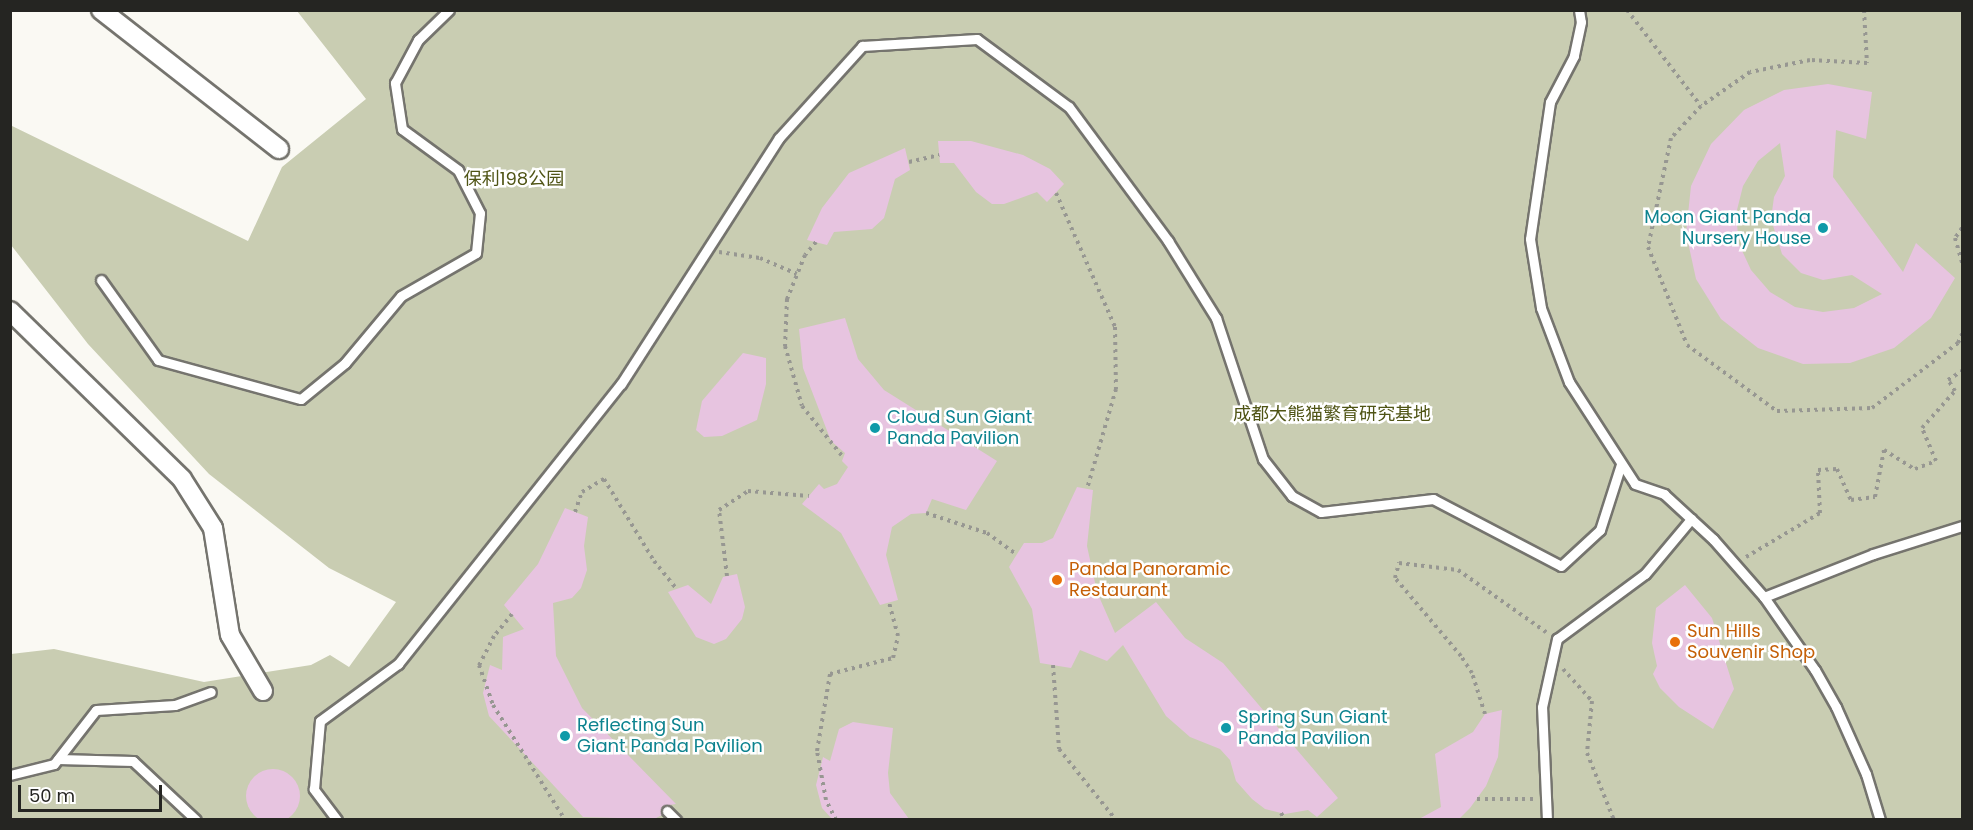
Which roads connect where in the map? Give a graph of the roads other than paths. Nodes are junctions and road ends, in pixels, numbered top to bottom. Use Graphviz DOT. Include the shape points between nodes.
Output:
graph roads {
  1 [pos="101,10"];
  2 [pos="449,10"];
  3 [pos="1579,10"];
  4 [pos="279,149"];
  5 [pos="101,280"];
  6 [pos="10,311"];
  7 [pos="1621,464"];
  8 [pos="1691,519"];
  9 [pos="1962,526"];
  10 [pos="1764,597"];
  11 [pos="263,691"];
  12 [pos="211,692"];
  13 [pos="58,759"];
  14 [pos="10,775"];
  15 [pos="667,811"];
  16 [pos="196,819"];
  17 [pos="337,819"];
  18 [pos="676,819"];
  19 [pos="1547,819"];
  20 [pos="1880,819"];
  1 -- 4 [label="street"];
  2 -- 5 [label="lane" via="418,40 395,83 402,129 459,170 480,213 476,253 401,296 345,363 301,399 158,360"];
  3 -- 7 [label="lane" via="1581,22 1574,56 1550,102 1530,239 1541,308 1569,382"];
  6 -- 11 [label="street" via="182,479 213,528 230,635"];
  7 -- 8 [label="lane" via="1635,484 1664,494"];
  7 -- 17 [label="lane" via="1600,530 1561,566 1433,499 1322,512 1292,496 1263,459 1216,318 1168,241 1069,107 977,39 862,46 779,138 621,384 398,664 320,721 314,789"];
  8 -- 10 [label="lane"];
  8 -- 19 [label="lane" via="1645,574 1557,639 1542,707"];
  9 -- 10 [label="lane" via="1873,554"];
  10 -- 20 [label="lane" via="1836,707 1866,774"];
  12 -- 13 [label="lane" via="175,705 96,710"];
  13 -- 14 [label="lane" via="54,764"];
  13 -- 16 [label="lane" via="133,761"];
  15 -- 18 [label="lane"];
}
